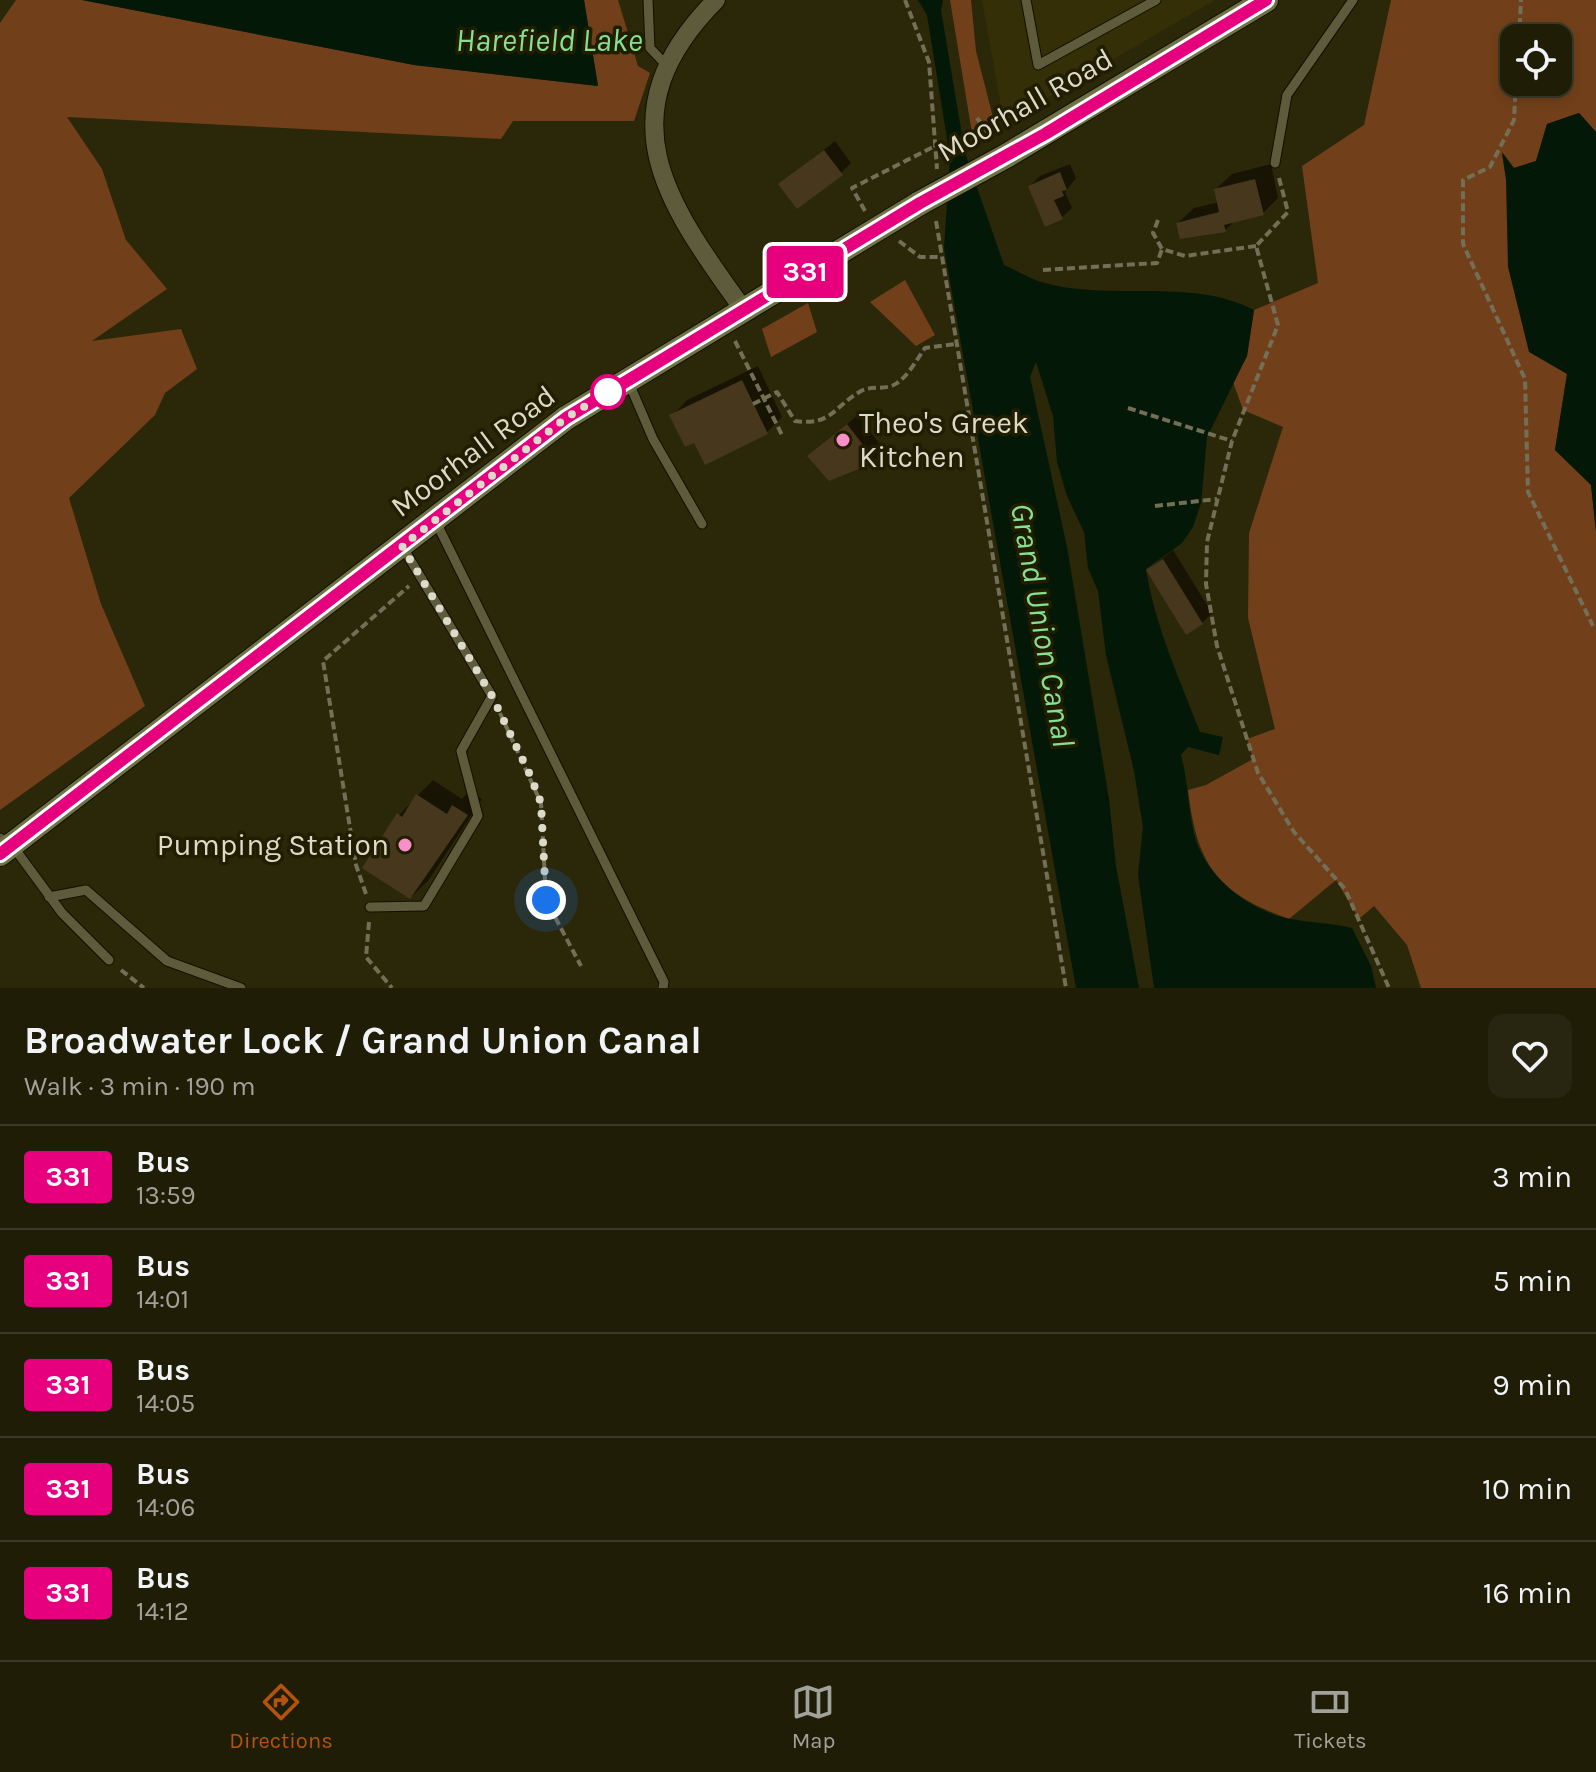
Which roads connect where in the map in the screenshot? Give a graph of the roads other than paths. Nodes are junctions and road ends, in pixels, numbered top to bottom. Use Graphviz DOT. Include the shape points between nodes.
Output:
graph roads {
  1 [pos="648,0"];
  2 [pos="716,0"];
  3 [pos="1026,0"];
  4 [pos="1156,0"];
  5 [pos="1266,0"];
  6 [pos="1353,0"];
  7 [pos="668,67"];
  8 [pos="1275,163"];
  9 [pos="743,309"];
  10 [pos="628,379"];
  11 [pos="435,520"];
  12 [pos="702,524"];
  13 [pos="402,546"];
  14 [pos="4,846"];
  15 [pos="49,897"];
  16 [pos="370,907"];
  17 [pos="109,960"];
  18 [pos="241,988"];
  19 [pos="663,988"];
  1 -- 7 [label="lane" via="650,48"];
  2 -- 7 [label="street" via="684,37"];
  3 -- 4 [label="lane" via="1038,65"];
  5 -- 9 [label="street, Moorhall Road, bridge" via="999,147 920,203"];
  6 -- 8 [label="lane" via="1287,95"];
  7 -- 9 [label="street" via="655,123 656,163 674,203"];
  9 -- 10 [label="street, Moorhall Road"];
  10 -- 11 [label="street, Moorhall Road" via="566,418"];
  10 -- 12 [label="lane" via="646,425"];
  11 -- 13 [label="street, Moorhall Road"];
  11 -- 19 [label="lane"];
  13 -- 14 [label="street, Moorhall Road"];
  13 -- 16 [label="lane" via="492,696 461,751 478,816 424,906"];
  14 -- 15 [label="lane"];
  15 -- 17 [label="lane"];
  15 -- 18 [label="lane" via="86,890 167,961"];
}
